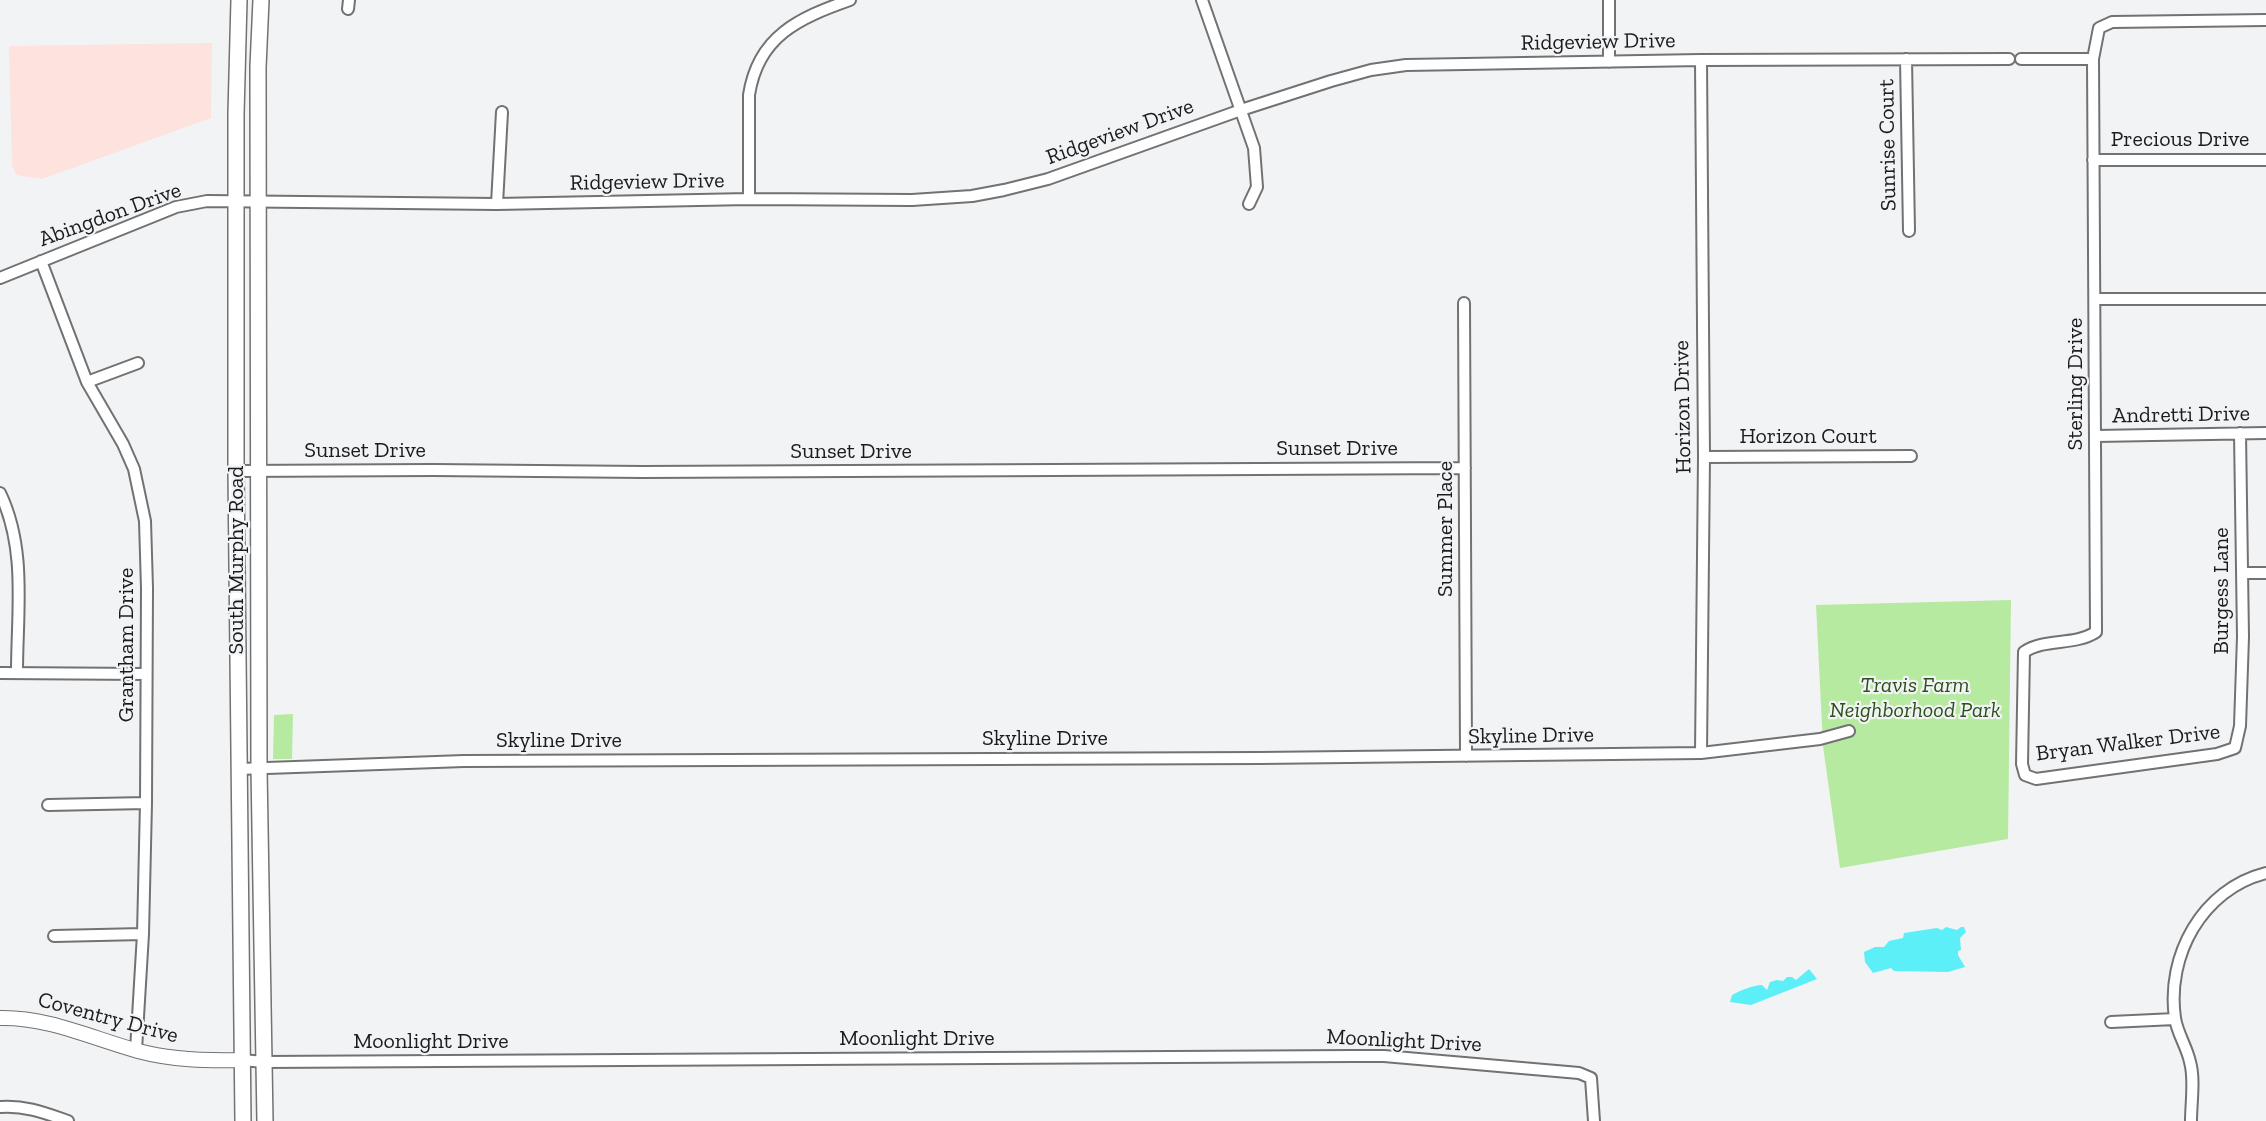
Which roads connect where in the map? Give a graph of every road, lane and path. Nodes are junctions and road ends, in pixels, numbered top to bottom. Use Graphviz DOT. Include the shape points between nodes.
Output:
graph roads {
  1 [pos="239,0"];
  2 [pos="261,0"];
  3 [pos="850,0"];
  4 [pos="1202,0"];
  5 [pos="1609,0"];
  6 [pos="2266,20"];
  7 [pos="1906,59"];
  8 [pos="2009,59"];
  9 [pos="2021,59"];
  10 [pos="2093,59"];
  11 [pos="1701,60"];
  12 [pos="1609,62"];
  13 [pos="1241,110"];
  14 [pos="502,112"];
  15 [pos="2093,160"];
  16 [pos="2266,160"];
  17 [pos="748,200"];
  18 [pos="237,202"];
  19 [pos="259,202"];
  20 [pos="497,204"];
  21 [pos="1248,204"];
  22 [pos="1909,231"];
  23 [pos="41,261"];
  24 [pos="0,278"];
  25 [pos="2095,299"];
  26 [pos="2266,299"];
  27 [pos="1464,303"];
  28 [pos="138,363"];
  29 [pos="87,382"];
  30 [pos="2240,433"];
  31 [pos="2266,433"];
  32 [pos="2096,436"];
  33 [pos="1911,456"];
  34 [pos="1704,457"];
  35 [pos="1465,468"];
  36 [pos="236,471"];
  37 [pos="260,471"];
  38 [pos="0,493"];
  39 [pos="2242,573"];
  40 [pos="2266,573"];
  41 [pos="17,672"];
  42 [pos="0,673"];
  43 [pos="146,674"];
  44 [pos="1849,731"];
  45 [pos="2235,748"];
  46 [pos="1701,753"];
  47 [pos="1466,756"];
  48 [pos="239,769"];
  49 [pos="259,769"];
  50 [pos="2025,775"];
  51 [pos="146,803"];
  52 [pos="48,805"];
  53 [pos="2266,873"];
  54 [pos="143,934"];
  55 [pos="54,936"];
  56 [pos="0,1018"];
  57 [pos="2175,1019"];
  58 [pos="2111,1022"];
  59 [pos="136,1050"];
  60 [pos="242,1060"];
  61 [pos="264,1062"];
  62 [pos="0,1107"];
  63 [pos="68,1121"];
  64 [pos="243,1121"];
  65 [pos="265,1121"];
  66 [pos="1594,1121"];
  67 [pos="2191,1121"];
  1 -- 18 [label="main road, South Murphy Road"];
  2 -- 19 [label="main road, South Murphy Road"];
  3 -- 17 [label="street" via="795,22 760,59 749,95"];
  4 -- 13 [label="street"];
  5 -- 12 [label="street"];
  6 -- 10 [label="street, Sterling Drive" via="2112,22 2099,28"];
  7 -- 8 [label="street, Ridgeview Drive"];
  7 -- 11 [label="street, Ridgeview Drive"];
  7 -- 22 [label="street, Sunrise Court"];
  9 -- 10 [label="street"];
  10 -- 15 [label="street, Sterling Drive"];
  11 -- 12 [label="street, Ridgeview Drive"];
  11 -- 34 [label="street, Horizon Drive"];
  12 -- 13 [label="street, Ridgeview Drive" via="1388,68 1330,81"];
  13 -- 17 [label="street, Ridgeview Drive" via="1048,179 972,196"];
  13 -- 21 [label="street" via="1257,168 1257,187"];
  14 -- 20 [label="street"];
  15 -- 16 [label="street, Precious Drive"];
  15 -- 25 [label="street, Sterling Drive"];
  17 -- 20 [label="street, Ridgeview Drive"];
  18 -- 19 [label="street, Ridgeview Drive"];
  18 -- 23 [label="street, Abingdon Drive" via="207,201 176,207"];
  18 -- 36 [label="main road, South Murphy Road"];
  19 -- 20 [label="street, Ridgeview Drive"];
  19 -- 37 [label="main road, South Murphy Road"];
  23 -- 24 [label="street, Abingdon Drive"];
  23 -- 29 [label="street, Grantham Drive"];
  25 -- 26 [label="street"];
  25 -- 32 [label="street, Sterling Drive"];
  27 -- 35 [label="street, Summer Place"];
  28 -- 29 [label="street"];
  29 -- 43 [label="street, Grantham Drive" via="123,444 141,494 147,554"];
  30 -- 31 [label="street, Andretti Drive"];
  30 -- 32 [label="street, Andretti Drive"];
  30 -- 39 [label="street, Burgess Lane"];
  32 -- 50 [label="street, Sterling Drive" via="2096,632 2087,638 2034,645 2024,652"];
  33 -- 34 [label="street, Horizon Court"];
  34 -- 46 [label="street, Horizon Drive"];
  35 -- 37 [label="street, Sunset Drive"];
  35 -- 47 [label="street, Summer Place"];
  36 -- 37 [label="street, Sunset Drive"];
  36 -- 48 [label="main road, South Murphy Road"];
  37 -- 49 [label="main road, South Murphy Road"];
  38 -- 41 [label="street" via="9,511 18,558"];
  39 -- 40 [label="street"];
  39 -- 45 [label="street, Burgess Lane" via="2240,726"];
  41 -- 42 [label="street"];
  41 -- 43 [label="street"];
  43 -- 51 [label="street, Grantham Drive"];
  44 -- 46 [label="street, Skyline Drive" via="1820,739"];
  45 -- 50 [label="street, Bryan Walker Drive" via="2217,754 2036,779"];
  46 -- 47 [label="street, Skyline Drive"];
  47 -- 49 [label="street, Skyline Drive" via="464,761"];
  48 -- 49 [label="street, Skyline Drive"];
  48 -- 60 [label="main road, South Murphy Road"];
  49 -- 61 [label="main road, South Murphy Road"];
  51 -- 52 [label="street"];
  51 -- 54 [label="street, Grantham Drive"];
  53 -- 57 [label="street" via="2222,895 2197,919 2180,952"];
  54 -- 55 [label="street"];
  54 -- 59 [label="street, Grantham Drive"];
  56 -- 59 [label="street, Coventry Drive" via="24,1017"];
  57 -- 58 [label="street"];
  57 -- 67 [label="street" via="2191,1063"];
  59 -- 60 [label="street, Coventry Drive" via="173,1059"];
  60 -- 61 [label="street, Moonlight Drive"];
  60 -- 64 [label="main road, South Murphy Road"];
  61 -- 65 [label="main road, South Murphy Road"];
  61 -- 66 [label="street, Moonlight Drive" via="1384,1056 1579,1073 1591,1078"];
  62 -- 63 [label="street" via="35,1109"];
}
